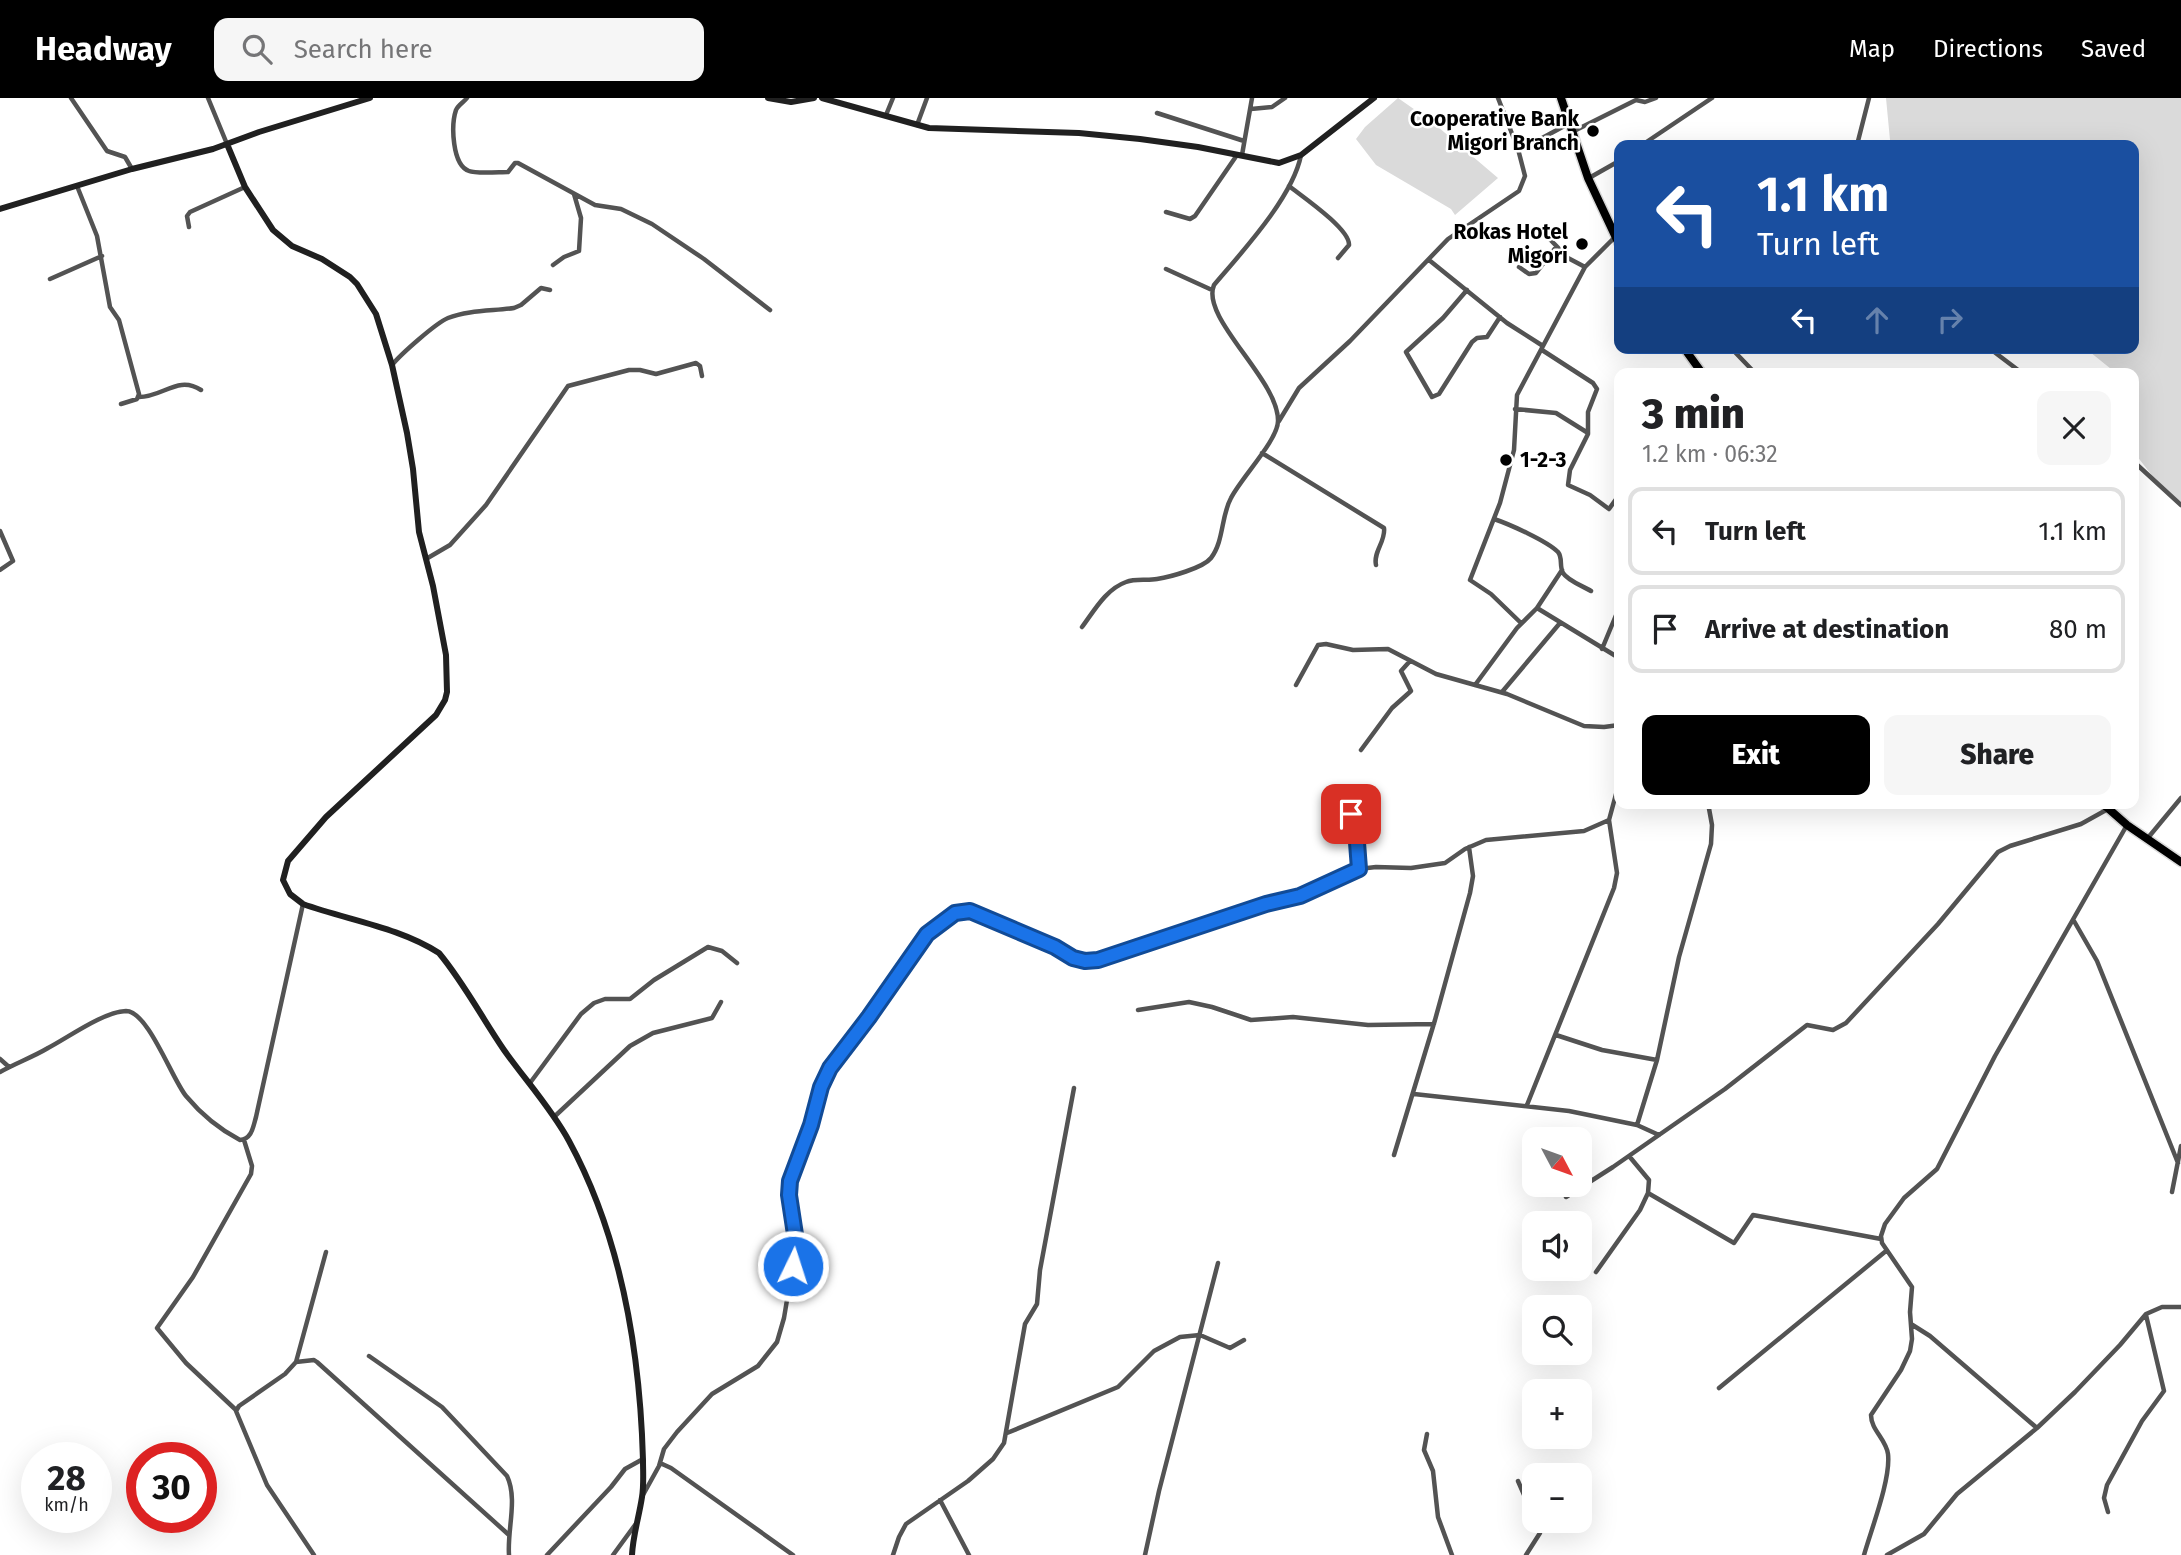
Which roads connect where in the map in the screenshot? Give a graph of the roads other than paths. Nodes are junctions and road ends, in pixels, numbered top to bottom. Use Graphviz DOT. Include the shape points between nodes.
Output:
graph roads {
  1 [pos="72,98"];
  2 [pos="208,98"];
  3 [pos="370,98"];
  4 [pos="467,98"];
  5 [pos="768,98"];
  6 [pos="814,98"];
  7 [pos="822,98"];
  8 [pos="892,98"];
  9 [pos="927,98"];
  10 [pos="1252,98"];
  11 [pos="1285,98"];
  12 [pos="1373,98"];
  13 [pos="1498,98"];
  14 [pos="1561,98"];
  15 [pos="1656,98"];
  16 [pos="1712,98"];
  17 [pos="1869,98"];
  18 [pos="1251,108"];
  19 [pos="1157,113"];
  20 [pos="886,116"];
  21 [pos="917,125"];
  22 [pos="1570,128"];
  23 [pos="1649,140"];
  24 [pos="1858,140"];
  25 [pos="1244,141"];
  26 [pos="227,144"];
  27 [pos="1518,149"];
  28 [pos="1240,155"];
  29 [pos="1301,155"];
  30 [pos="1614,165"];
  31 [pos="132,169"];
  32 [pos="1588,178"];
  33 [pos="77,185"];
  34 [pos="1289,186"];
  35 [pos="245,187"];
  36 [pos="574,194"];
  37 [pos="0,209"];
  38 [pos="1166,212"];
  39 [pos="189,227"];
  40 [pos="1614,233"];
  41 [pos="1531,235"];
  42 [pos="1614,242"];
  43 [pos="1556,247"];
  44 [pos="102,256"];
  45 [pos="1338,258"];
  46 [pos="1429,260"];
  47 [pos="553,265"];
  48 [pos="1519,267"];
  49 [pos="1584,267"];
  50 [pos="1166,270"];
  51 [pos="50,279"];
  52 [pos="550,290"];
  53 [pos="1212,290"];
  54 [pos="1467,290"];
  55 [pos="770,310"];
  56 [pos="1500,317"];
  57 [pos="1543,348"];
  58 [pos="1737,354"];
  59 [pos="1997,354"];
  60 [pos="392,365"];
  61 [pos="1750,368"];
  62 [pos="2015,368"];
  63 [pos="702,376"];
  64 [pos="201,390"];
  65 [pos="139,397"];
  66 [pos="121,404"];
  67 [pos="1515,409"];
  68 [pos="1278,424"];
  69 [pos="1588,434"];
  70 [pos="1262,453"];
  71 [pos="2139,466"];
  72 [pos="1614,502"];
  73 [pos="2181,505"];
  74 [pos="1494,519"];
  75 [pos="0,531"];
  76 [pos="426,559"];
  77 [pos="1376,565"];
  78 [pos="0,570"];
  79 [pos="1562,570"];
  80 [pos="1591,591"];
  81 [pos="1537,608"];
  82 [pos="1614,620"];
  83 [pos="1560,623"];
  84 [pos="1521,624"];
  85 [pos="1082,627"];
  86 [pos="1602,649"];
  87 [pos="1614,655"];
  88 [pos="1410,661"];
  89 [pos="1296,685"];
  90 [pos="1475,685"];
  91 [pos="1502,692"];
  92 [pos="1614,726"];
  93 [pos="1361,751"];
  94 [pos="2181,798"];
  95 [pos="1614,802"];
  96 [pos="1709,809"];
  97 [pos="2101,809"];
  98 [pos="2108,809"];
  99 [pos="1609,820"];
  100 [pos="2127,825"];
  101 [pos="1337,827"];
  102 [pos="2147,839"];
  103 [pos="1469,847"];
  104 [pos="2181,862"];
  105 [pos="1359,869"];
  106 [pos="303,904"];
  107 [pos="2074,920"];
  108 [pos="737,963"];
  109 [pos="721,1002"];
  110 [pos="1138,1010"];
  111 [pos="1434,1024"];
  112 [pos="1556,1035"];
  113 [pos="0,1059"];
  114 [pos="1657,1060"];
  115 [pos="9,1067"];
  116 [pos="0,1072"];
  117 [pos="530,1083"];
  118 [pos="1074,1088"];
  119 [pos="1414,1094"];
  120 [pos="1527,1105"];
  121 [pos="554,1117"];
  122 [pos="1637,1125"];
  123 [pos="1659,1135"];
  124 [pos="244,1140"];
  125 [pos="2181,1146"];
  126 [pos="1394,1155"];
  127 [pos="1629,1156"];
  128 [pos="2178,1163"];
  129 [pos="1592,1180"];
  130 [pos="2172,1192"];
  131 [pos="1648,1193"];
  132 [pos="1881,1239"];
  133 [pos="1886,1251"];
  134 [pos="326,1252"];
  135 [pos="1217,1263"];
  136 [pos="1596,1272"];
  137 [pos="2181,1307"];
  138 [pos="2146,1314"];
  139 [pos="1911,1324"];
  140 [pos="1200,1335"];
  141 [pos="1244,1340"];
  142 [pos="369,1356"];
  143 [pos="296,1362"];
  144 [pos="1719,1388"];
  145 [pos="236,1410"];
  146 [pos="2037,1428"];
  147 [pos="1006,1434"];
  148 [pos="1427,1434"];
  149 [pos="643,1459"];
  150 [pos="660,1463"];
  151 [pos="1518,1481"];
  152 [pos="1522,1490"];
  153 [pos="642,1496"];
  154 [pos="940,1500"];
  155 [pos="2108,1512"];
  156 [pos="636,1525"];
  157 [pos="1540,1533"];
  158 [pos="509,1535"];
  159 [pos="314,1555"];
  160 [pos="509,1555"];
  161 [pos="547,1555"];
  162 [pos="613,1555"];
  163 [pos="632,1555"];
  164 [pos="793,1555"];
  165 [pos="893,1555"];
  166 [pos="969,1555"];
  167 [pos="1145,1555"];
  168 [pos="1452,1555"];
  169 [pos="1526,1555"];
  170 [pos="1864,1555"];
  171 [pos="1886,1555"];
  1 -- 31 [label="street" via="107,150 125,158"];
  2 -- 26 [label="street"];
  3 -- 26 [label="street"];
  4 -- 36 [label="street" via="456,111 453,135 463,167 473,172 508,172 519,163"];
  5 -- 6 [label="street" via="791,102"];
  7 -- 20 [label="street"];
  8 -- 20 [label="street"];
  9 -- 21 [label="street"];
  10 -- 18 [label="street"];
  11 -- 18 [label="street" via="1272,107"];
  12 -- 29 [label="street"];
  13 -- 27 [label="street"];
  14 -- 22 [label="highway"];
  15 -- 22 [label="street" via="1636,100"];
  16 -- 23 [label="street"];
  17 -- 24 [label="street"];
  18 -- 25 [label="street"];
  19 -- 25 [label="street"];
  20 -- 21 [label="street"];
  21 -- 28 [label="street" via="1100,135"];
  22 -- 27 [label="street"];
  22 -- 32 [label="highway"];
  25 -- 28 [label="street"];
  26 -- 31 [label="street"];
  26 -- 35 [label="street"];
  27 -- 46 [label="street" via="1525,176 1519,191 1455,233"];
  28 -- 29 [label="street" via="1279,163"];
  28 -- 38 [label="street" via="1195,216 1191,219"];
  29 -- 34 [label="street"];
  30 -- 32 [label="street"];
  31 -- 33 [label="street"];
  32 -- 40 [label="highway"];
  33 -- 37 [label="street"];
  33 -- 44 [label="street"];
  34 -- 45 [label="street" via="1349,240"];
  34 -- 53 [label="street"];
  35 -- 39 [label="street" via="190,212"];
  35 -- 60 [label="street" via="282,239 333,265 357,284 376,314"];
  36 -- 47 [label="street" via="581,218 580,250"];
  36 -- 55 [label="street" via="652,223"];
  41 -- 43 [label="street" via="1539,229"];
  42 -- 49 [label="street"];
  43 -- 48 [label="street" via="1536,273"];
  43 -- 49 [label="street"];
  44 -- 51 [label="street"];
  44 -- 65 [label="street" via="110,307 120,320"];
  46 -- 54 [label="street"];
  46 -- 68 [label="street" via="1299,388"];
  49 -- 57 [label="street"];
  50 -- 53 [label="street"];
  52 -- 60 [label="street" via="541,288 514,308 445,319"];
  53 -- 68 [label="street" via="1217,312 1264,383"];
  54 -- 56 [label="street"];
  54 -- 56 [label="street" via="1406,352 1432,397 1439,394 1472,342 1487,337"];
  56 -- 57 [label="street"];
  57 -- 67 [label="street" via="1517,395"];
  57 -- 69 [label="street" via="1596,386 1588,412"];
  58 -- 61 [label="street"];
  59 -- 62 [label="street"];
  60 -- 76 [label="street"];
  63 -- 76 [label="street" via="699,365 694,364 656,374 629,370 569,386 486,505 446,548"];
  64 -- 65 [label="street" via="189,384"];
  65 -- 66 [label="street"];
  67 -- 69 [label="street" via="1556,413"];
  67 -- 74 [label="street" via="1514,450"];
  68 -- 70 [label="street"];
  69 -- 72 [label="street" via="1570,470 1568,485 1609,509"];
  70 -- 77 [label="street" via="1384,528"];
  70 -- 85 [label="street" via="1226,507 1210,559 1163,578 1123,583 1104,598"];
  71 -- 73 [label="street"];
  74 -- 79 [label="street" via="1560,554"];
  74 -- 84 [label="street" via="1471,581 1492,594"];
  75 -- 78 [label="street" via="13,561"];
  76 -- 106 [label="street" via="446,655 445,700 425,727 355,788 293,852 283,880 290,894"];
  79 -- 80 [label="street"];
  79 -- 81 [label="street"];
  81 -- 83 [label="street"];
  81 -- 84 [label="street"];
  82 -- 86 [label="street"];
  83 -- 86 [label="street"];
  83 -- 91 [label="street"];
  84 -- 90 [label="street"];
  86 -- 87 [label="street"];
  88 -- 89 [label="street" via="1388,649 1353,650 1320,644"];
  88 -- 90 [label="street"];
  88 -- 93 [label="street" via="1401,671 1410,691"];
  90 -- 91 [label="street"];
  91 -- 92 [label="street" via="1584,726"];
  94 -- 102 [label="street"];
  95 -- 99 [label="street"];
  96 -- 114 [label="street" via="1711,844 1679,957"];
  97 -- 123 [label="street" via="2081,824 1998,852 1846,1023 1833,1030 1807,1025"];
  98 -- 100 [label="highway"];
  99 -- 103 [label="street" via="1584,831 1492,839"];
  99 -- 112 [label="street" via="1616,882"];
  100 -- 102 [label="highway"];
  100 -- 107 [label="street"];
  101 -- 105 [label="street" via="1354,815"];
  102 -- 104 [label="highway"];
  103 -- 105 [label="street" via="1445,863"];
  103 -- 111 [label="street" via="1472,883"];
  105 -- 150 [label="street" via="1294,898 1098,960 1073,958 975,912 958,911 935,927 830,1068 821,1087 790,1181 795,1252 776,1342 758,1366 704,1402 667,1443"];
  106 -- 117 [label="street" via="406,937 439,953"];
  106 -- 124 [label="street" via="256,1117"];
  107 -- 128 [label="street" via="2097,961"];
  107 -- 132 [label="street" via="1994,1056 1937,1169 1896,1207"];
  108 -- 117 [label="street" via="708,947 630,999 594,1003"];
  109 -- 121 [label="street" via="712,1018 653,1034 630,1046"];
  110 -- 111 [label="street" via="1189,1002 1251,1020 1285,1017 1368,1025"];
  111 -- 119 [label="street"];
  112 -- 114 [label="street" via="1602,1050"];
  112 -- 120 [label="street"];
  113 -- 115 [label="street"];
  114 -- 122 [label="street"];
  115 -- 116 [label="street"];
  115 -- 124 [label="street" via="97,1021 130,1012 138,1015 192,1103 216,1125"];
  117 -- 121 [label="street"];
  118 -- 147 [label="street" via="1037,1304 1025,1324"];
  119 -- 120 [label="street"];
  119 -- 126 [label="street"];
  120 -- 122 [label="street"];
  121 -- 149 [label="street" via="589,1183 618,1262 636,1376"];
  122 -- 123 [label="street"];
  123 -- 127 [label="street"];
  124 -- 145 [label="street" via="251,1174 157,1328"];
  125 -- 128 [label="street"];
  127 -- 129 [label="street"];
  127 -- 131 [label="street" via="1649,1180"];
  128 -- 130 [label="street"];
  131 -- 132 [label="street" via="1734,1243 1753,1215"];
  131 -- 136 [label="street"];
  132 -- 133 [label="street"];
  133 -- 139 [label="street" via="1912,1287"];
  133 -- 144 [label="street"];
  134 -- 143 [label="street"];
  135 -- 140 [label="street"];
  137 -- 138 [label="street" via="2162,1307"];
  138 -- 146 [label="street"];
  138 -- 155 [label="street" via="2164,1391 2141,1420 2107,1485"];
  139 -- 146 [label="street"];
  139 -- 170 [label="street" via="1906,1361 1871,1415 1888,1459"];
  140 -- 141 [label="street" via="1230,1348"];
  140 -- 147 [label="street" via="1180,1337 1154,1351 1113,1390"];
  140 -- 167 [label="street"];
  142 -- 158 [label="street" via="439,1405 500,1466 510,1485"];
  143 -- 145 [label="street"];
  143 -- 158 [label="street" via="317,1362"];
  145 -- 159 [label="street" via="267,1485"];
  146 -- 171 [label="street" via="1957,1494 1924,1534"];
  147 -- 154 [label="street" via="993,1459"];
  148 -- 168 [label="street" via="1424,1450 1433,1471 1438,1517"];
  149 -- 153 [label="street"];
  149 -- 161 [label="street" via="621,1473"];
  150 -- 153 [label="street"];
  150 -- 164 [label="street"];
  151 -- 152 [label="street"];
  153 -- 156 [label="street"];
  154 -- 165 [label="street" via="906,1524"];
  154 -- 166 [label="street"];
  156 -- 162 [label="street"];
  156 -- 163 [label="street"];
  157 -- 169 [label="street"];
  158 -- 160 [label="street"];
}
